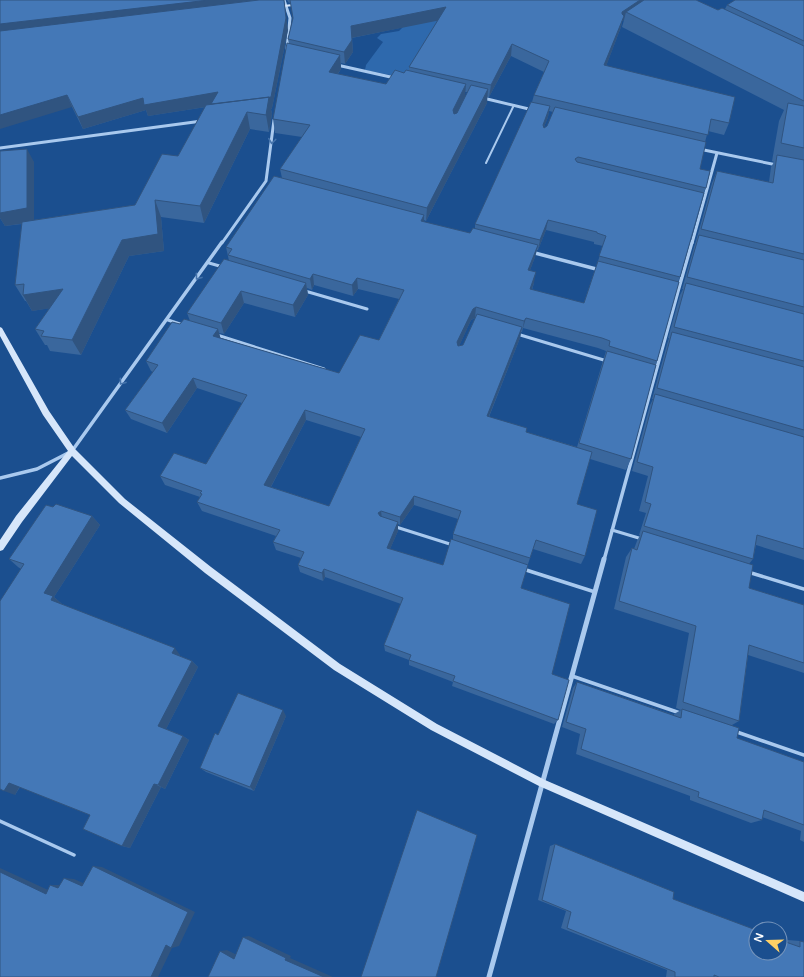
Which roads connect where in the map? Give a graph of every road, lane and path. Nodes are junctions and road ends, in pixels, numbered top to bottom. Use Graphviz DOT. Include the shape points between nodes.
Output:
graph roads {
  1 [pos="284,0"];
  2 [pos="308,3"];
  3 [pos="288,6"];
  4 [pos="272,8"];
  5 [pos="286,53"];
  6 [pos="332,63"];
  7 [pos="401,79"];
  8 [pos="477,97"];
  9 [pos="514,106"];
  10 [pos="537,111"];
  11 [pos="274,118"];
  12 [pos="205,120"];
  13 [pos="694,147"];
  14 [pos="0,148"];
  15 [pos="717,153"];
  16 [pos="486,163"];
  17 [pos="782,166"];
  18 [pos="266,181"];
  19 [pos="274,183"];
  20 [pos="691,243"];
  21 [pos="699,245"];
  22 [pos="526,251"];
  23 [pos="209,262"];
  24 [pos="224,267"];
  25 [pos="602,271"];
  26 [pos="663,287"];
  27 [pos="299,289"];
  28 [pos="678,291"];
  29 [pos="367,309"];
  30 [pos="168,320"];
  31 [pos="190,327"];
  32 [pos="512,332"];
  33 [pos="212,334"];
  34 [pos="1,335"];
  35 [pos="610,362"];
  36 [pos="332,371"];
  37 [pos="647,373"];
  38 [pos="655,375"];
  39 [pos="648,401"];
  40 [pos="655,403"];
  41 [pos="72,452"];
  42 [pos="0,478"];
  43 [pos="388,524"];
  44 [pos="612,530"];
  45 [pos="649,542"];
  46 [pos="454,546"];
  47 [pos="0,547"];
  48 [pos="521,568"];
  49 [pos="745,571"];
  50 [pos="804,589"];
  51 [pos="595,592"];
  52 [pos="572,676"];
  53 [pos="684,714"];
  54 [pos="729,729"];
  55 [pos="804,755"];
  56 [pos="542,783"];
  57 [pos="0,820"];
  58 [pos="74,855"];
  59 [pos="804,897"];
  60 [pos="489,977"];
  1 -- 3 [label="street"];
  2 -- 3 [label="street"];
  3 -- 4 [label="street"];
  3 -- 5 [label="street" via="291,30"];
  6 -- 7 [label="street"];
  8 -- 9 [label="street"];
  9 -- 10 [label="street"];
  9 -- 16 [label="lane"];
  11 -- 18 [label="street, one-way"];
  12 -- 14 [label="street"];
  13 -- 15 [label="street"];
  15 -- 17 [label="street"];
  15 -- 20 [label="street"];
  18 -- 19 [label="street"];
  18 -- 23 [label="street"];
  20 -- 21 [label="lane"];
  20 -- 28 [label="street"];
  22 -- 25 [label="street"];
  23 -- 24 [label="lane"];
  23 -- 30 [label="street, one-way"];
  26 -- 28 [label="street"];
  27 -- 29 [label="lane"];
  28 -- 38 [label="street"];
  30 -- 31 [label="lane"];
  30 -- 41 [label="street, one-way"];
  32 -- 35 [label="lane"];
  33 -- 36 [label="lane"];
  34 -- 41 [label="street"];
  37 -- 38 [label="lane"];
  38 -- 39 [label="street"];
  39 -- 40 [label="lane"];
  39 -- 44 [label="street"];
  41 -- 42 [label="street" via="37,469"];
  41 -- 47 [label="street"];
  41 -- 56 [label="street" via="122,501 208,570 337,667 434,727"];
  43 -- 46 [label="lane"];
  44 -- 45 [label="lane"];
  44 -- 51 [label="street"];
  48 -- 51 [label="lane"];
  49 -- 50 [label="lane"];
  51 -- 52 [label="street"];
  52 -- 53 [label="lane"];
  52 -- 56 [label="street"];
  54 -- 55 [label="lane"];
  56 -- 59 [label="street"];
  56 -- 60 [label="street"];
  57 -- 58 [label="lane"];
}
